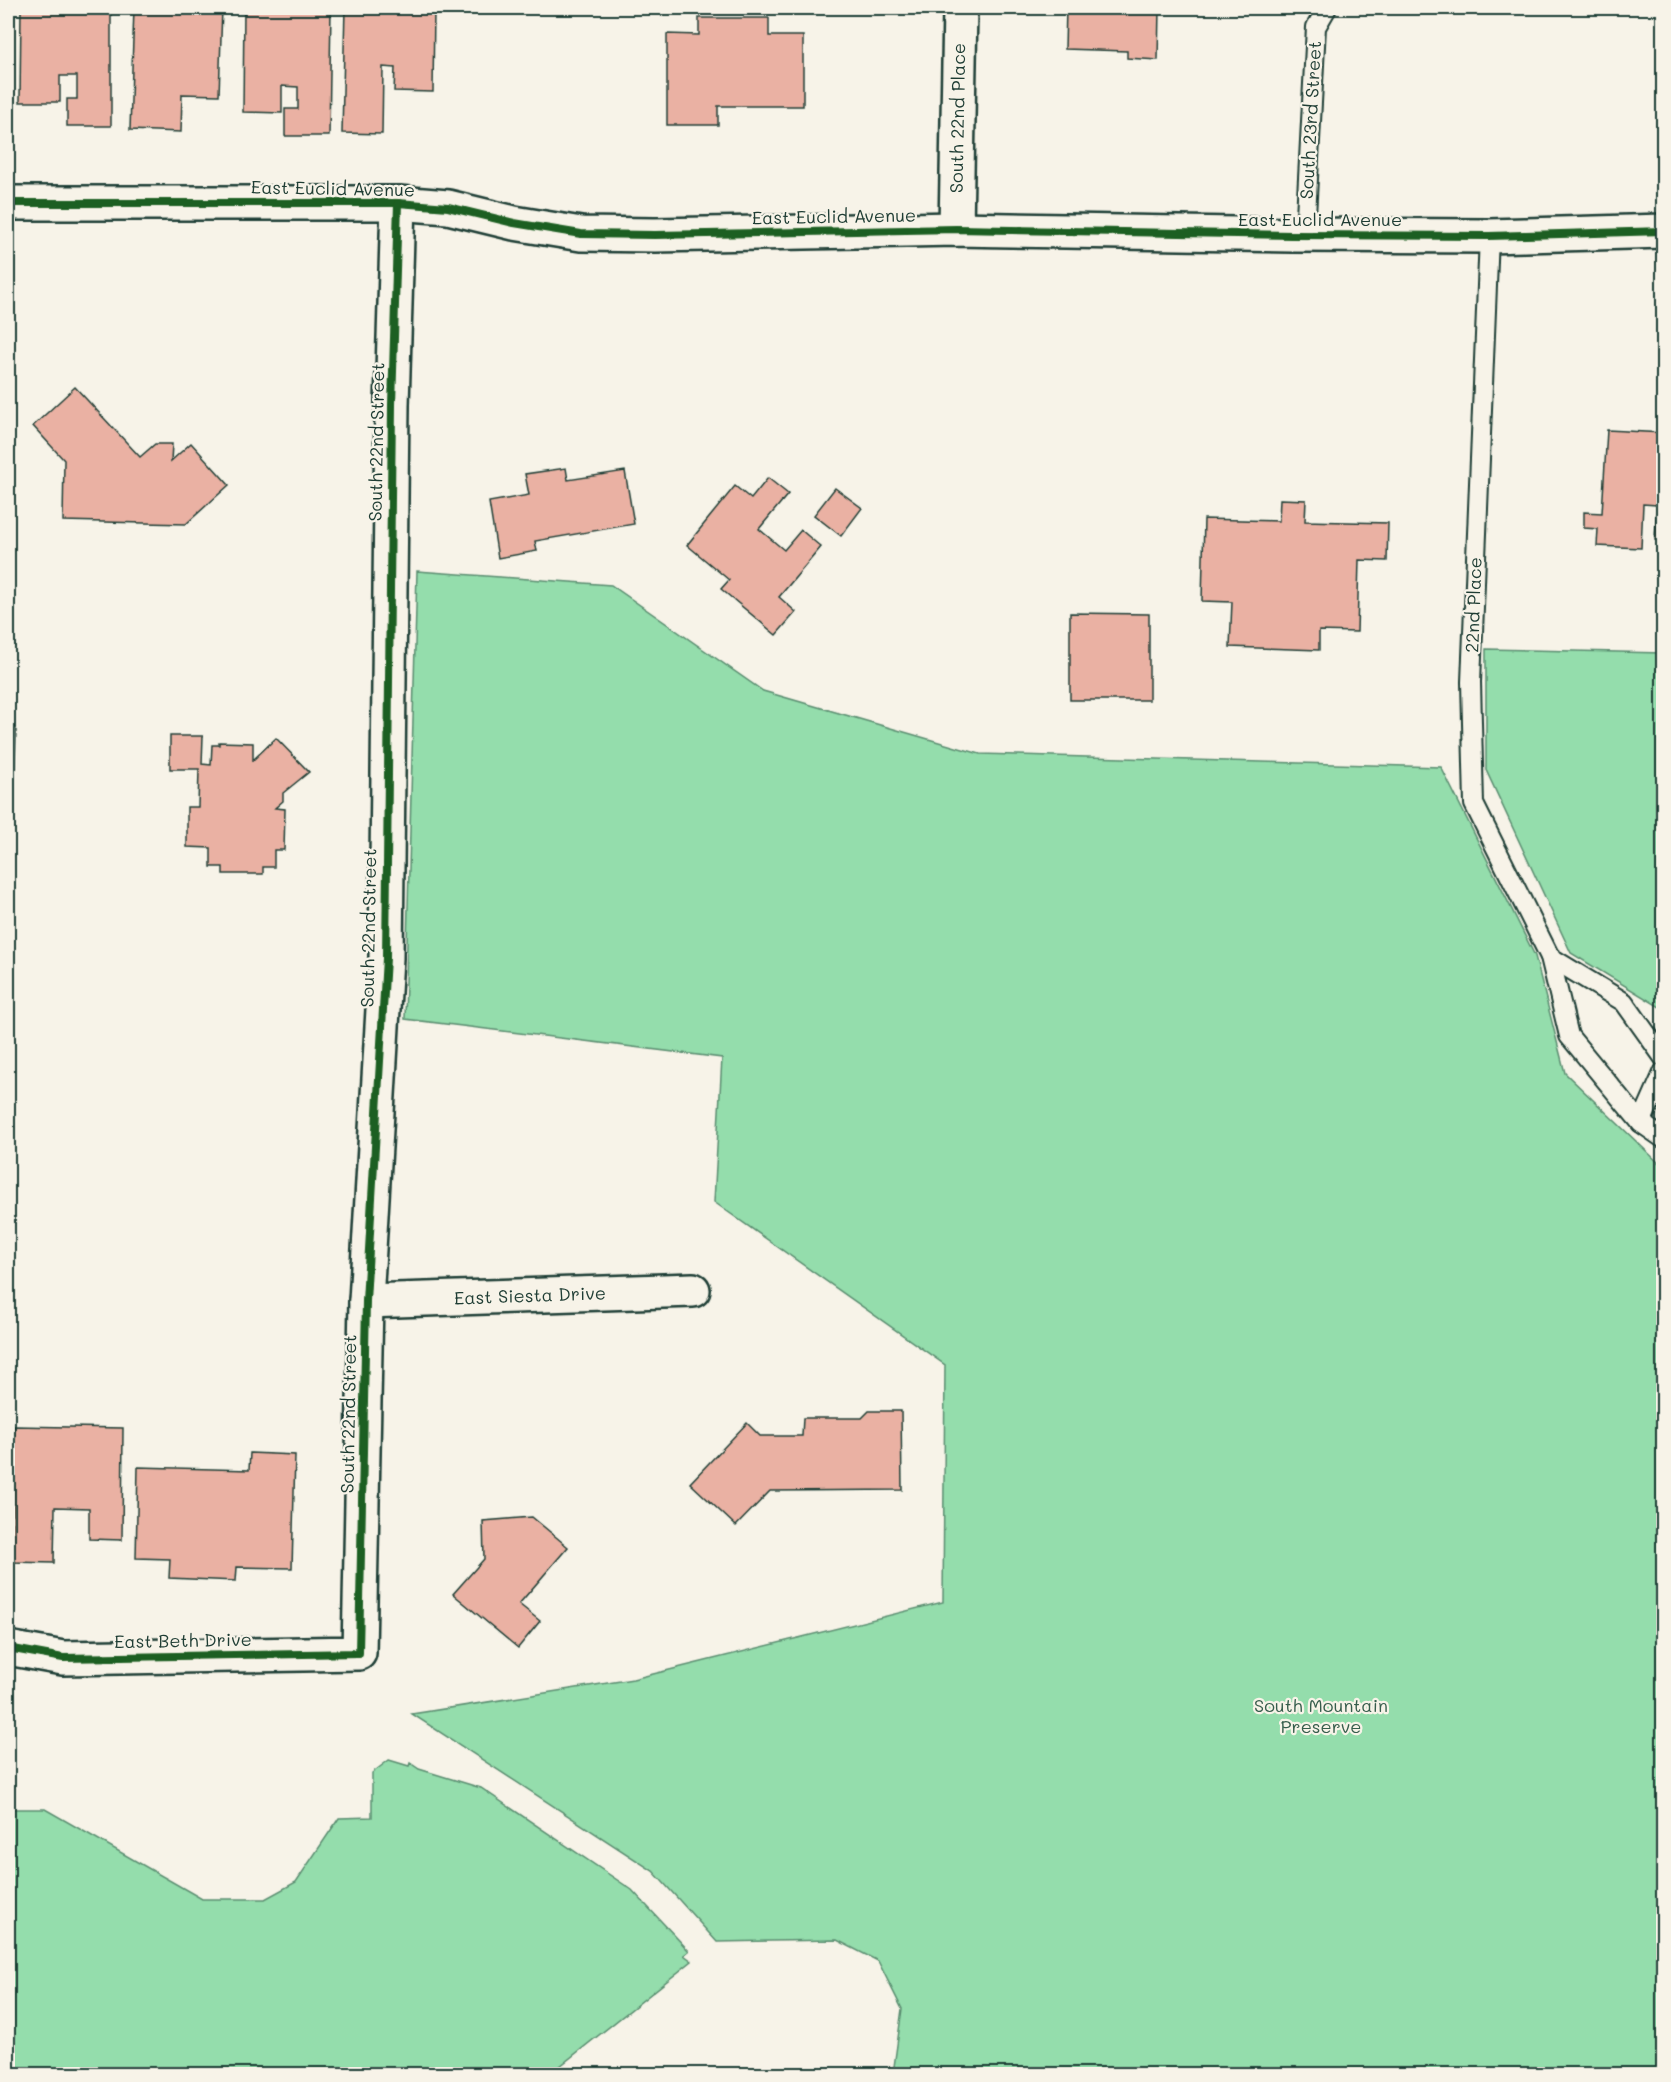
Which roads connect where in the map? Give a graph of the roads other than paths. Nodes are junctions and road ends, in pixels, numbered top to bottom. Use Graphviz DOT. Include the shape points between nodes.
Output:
graph roads {
  1 [pos="960,8"];
  2 [pos="1327,8"];
  3 [pos="8,203"];
  4 [pos="398,203"];
  5 [pos="956,229"];
  6 [pos="1664,231"];
  7 [pos="1305,235"];
  8 [pos="1489,236"];
  9 [pos="1551,957"];
  10 [pos="1664,1058"];
  11 [pos="1664,1071"];
  12 [pos="1641,1123"];
  13 [pos="1664,1139"];
  14 [pos="693,1290"];
  15 [pos="366,1301"];
  16 [pos="8,1648"];
  17 [pos="359,1653"];
  1 -- 5 [label="street, South 22nd Place"];
  2 -- 7 [label="lane, South 23rd Street" via="1316,27"];
  3 -- 4 [label="street, East Euclid Avenue"];
  4 -- 5 [label="street, East Euclid Avenue" via="448,207 581,234"];
  4 -- 15 [label="street, South 22nd Street" via="391,441 386,958"];
  5 -- 7 [label="street, East Euclid Avenue"];
  6 -- 8 [label="street, East Euclid Avenue"];
  7 -- 8 [label="street, East Euclid Avenue"];
  8 -- 9 [label="lane, 22nd Place" via="1471,682 1474,804"];
  9 -- 10 [label="lane" via="1623,1002"];
  9 -- 12 [label="lane, 22nd Place" via="1569,1036"];
  11 -- 12 [label="lane"];
  12 -- 13 [label="lane, 22nd Place"];
  14 -- 15 [label="street, East Siesta Drive"];
  15 -- 17 [label="street, South 22nd Street"];
  16 -- 17 [label="street, East Beth Drive" via="63,1658"];
}
